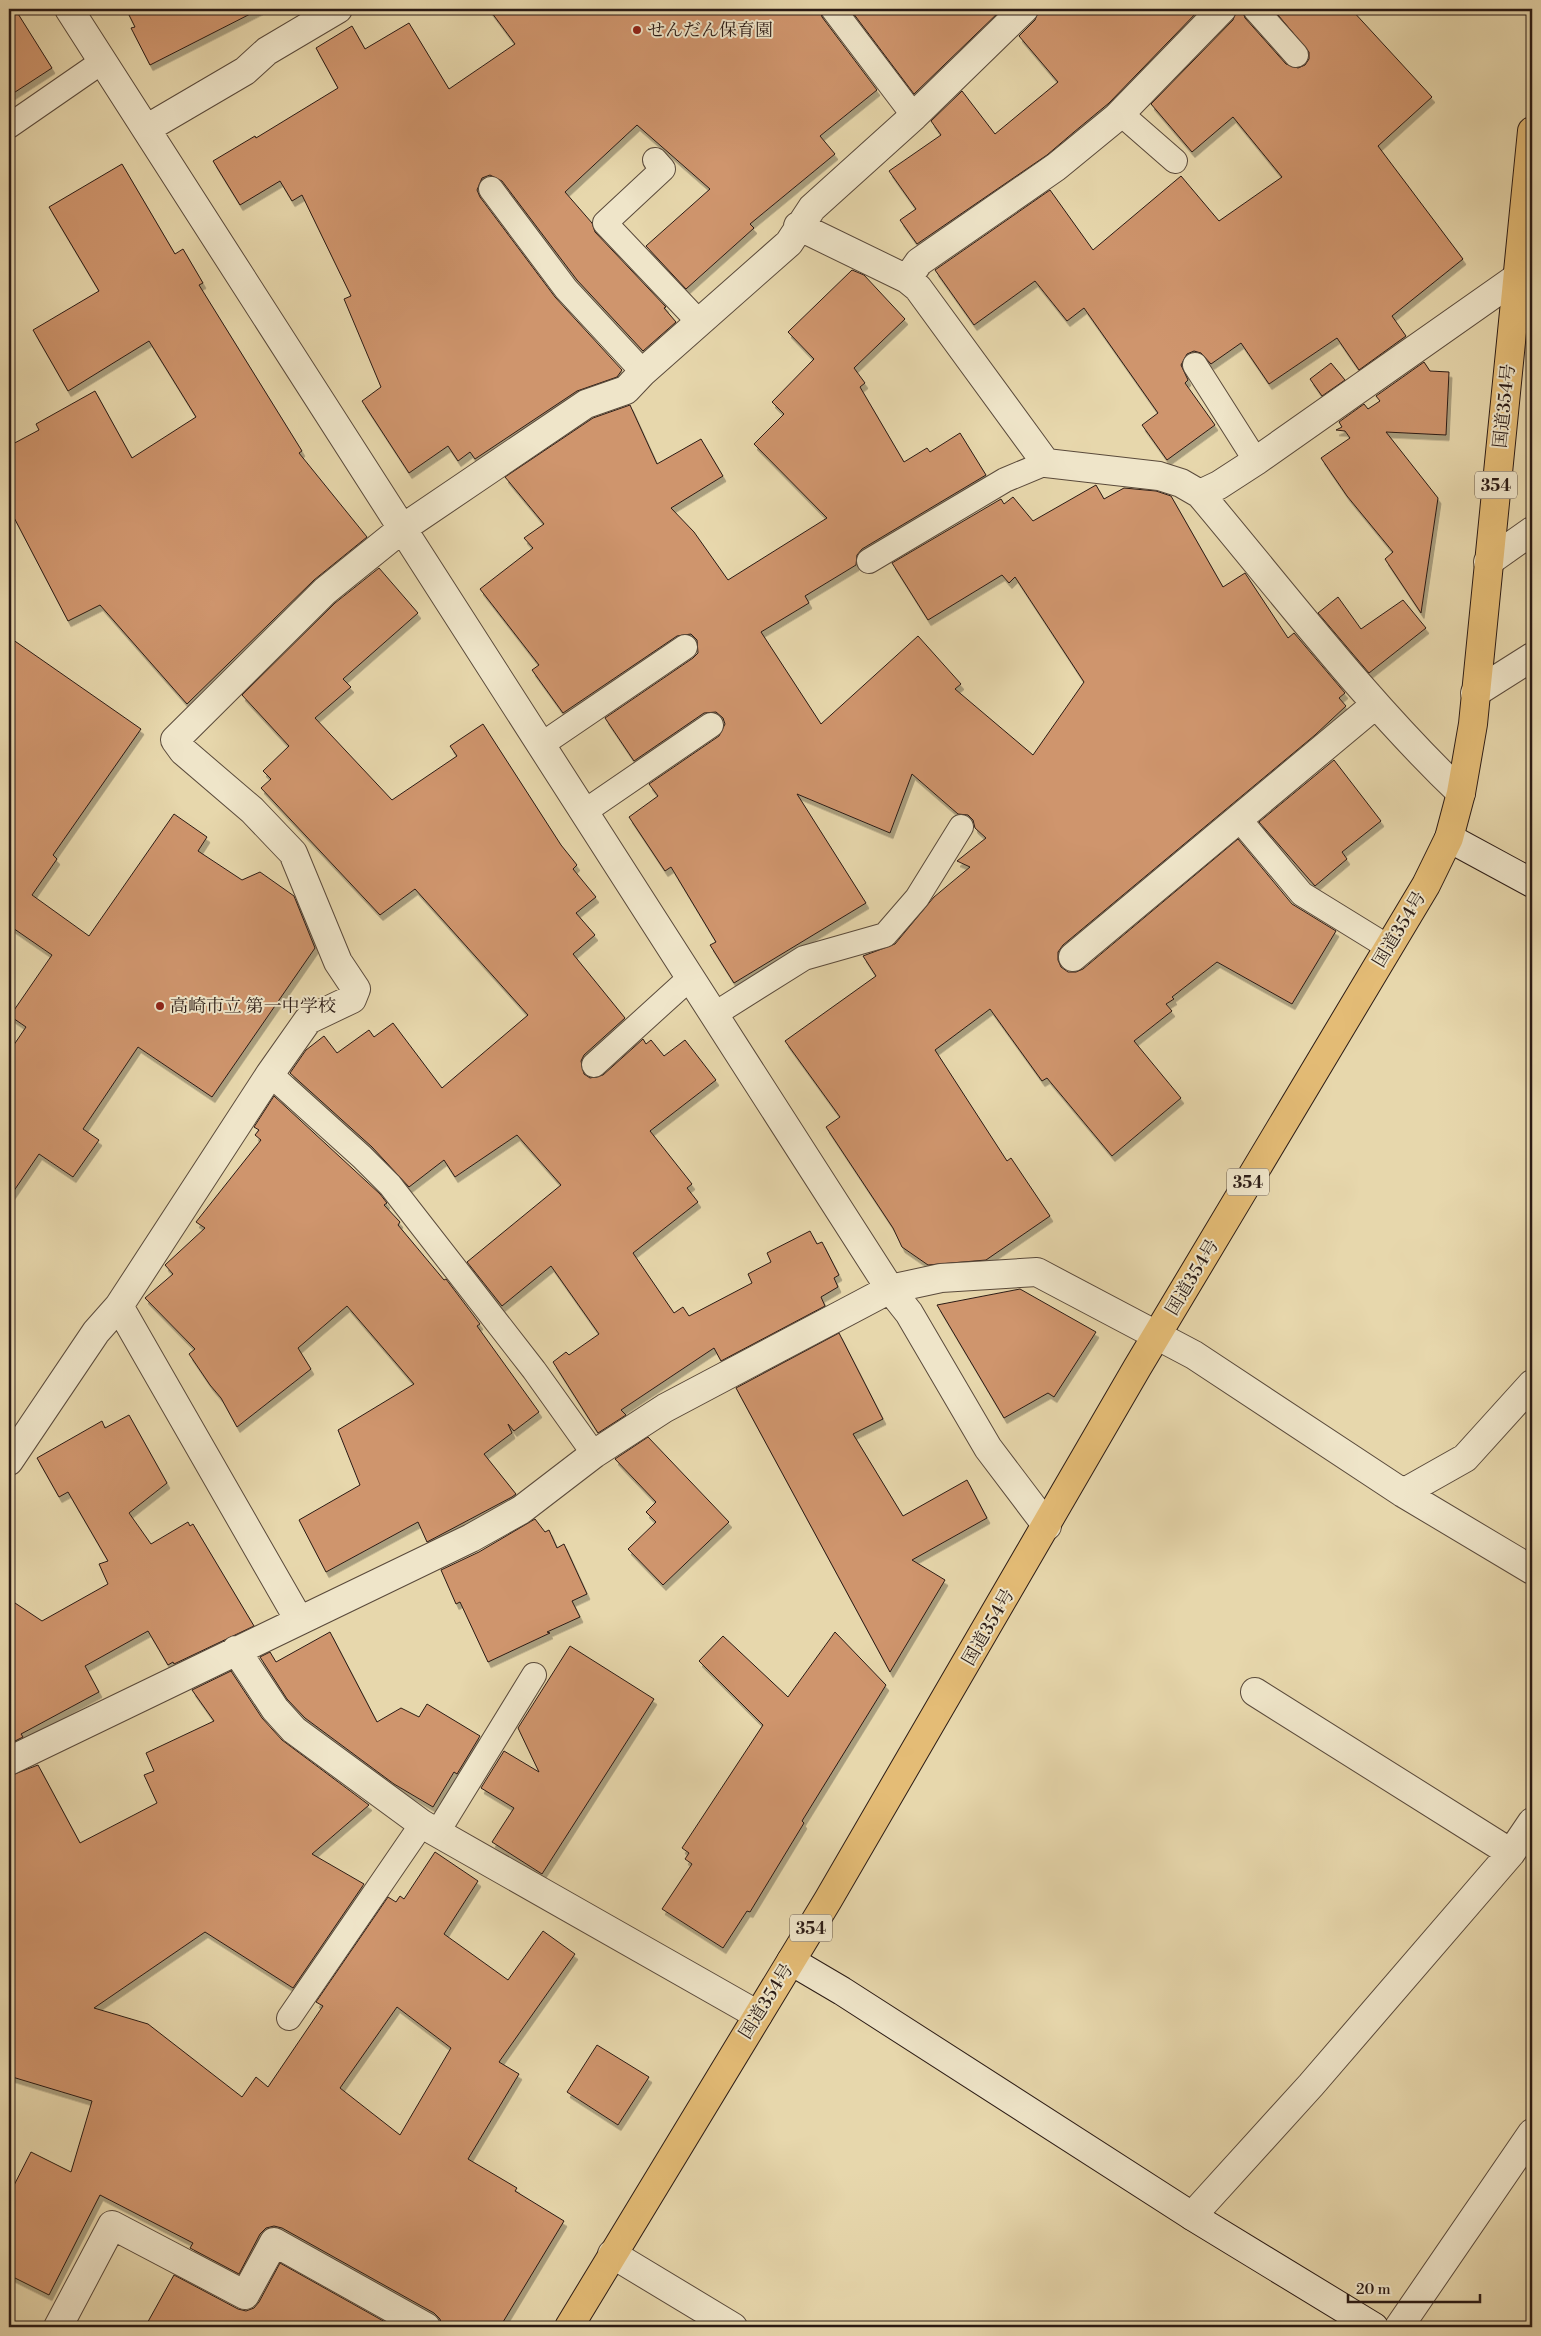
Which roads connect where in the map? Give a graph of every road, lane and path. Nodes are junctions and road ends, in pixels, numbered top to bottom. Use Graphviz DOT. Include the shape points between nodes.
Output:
graph roads {
  1 [pos="69,9"];
  2 [pos="338,9"];
  3 [pos="833,9"];
  4 [pos="1024,9"];
  5 [pos="1222,9"];
  6 [pos="1255,9"];
  7 [pos="1296,55"];
  8 [pos="103,62"];
  9 [pos="1120,113"];
  10 [pos="914,116"];
  11 [pos="9,126"];
  12 [pos="146,128"];
  13 [pos="1532,131"];
  14 [pos="655,160"];
  15 [pos="1175,161"];
  16 [pos="492,189"];
  17 [pos="798,226"];
  18 [pos="1525,273"];
  19 [pos="907,279"];
  20 [pos="699,322"];
  21 [pos="1195,365"];
  22 [pos="643,372"];
  23 [pos="1256,461"];
  24 [pos="1046,463"];
  25 [pos="1200,494"];
  26 [pos="402,528"];
  27 [pos="1532,531"];
  28 [pos="870,561"];
  29 [pos="1488,562"];
  30 [pos="685,647"];
  31 [pos="1532,657"];
  32 [pos="1475,693"];
  33 [pos="1375,705"];
  34 [pos="711,725"];
  35 [pos="541,745"];
  36 [pos="1461,793"];
  37 [pos="584,812"];
  38 [pos="1238,819"];
  39 [pos="961,827"];
  40 [pos="1449,838"];
  41 [pos="1531,881"];
  42 [pos="1388,947"];
  43 [pos="1073,957"];
  44 [pos="691,977"];
  45 [pos="714,1014"];
  46 [pos="594,1066"];
  47 [pos="270,1074"];
  48 [pos="890,1289"];
  49 [pos="119,1306"];
  50 [pos="1158,1335"];
  51 [pos="1532,1384"];
  52 [pos="594,1454"];
  53 [pos="9,1461"];
  54 [pos="1403,1493"];
  55 [pos="1047,1526"];
  56 [pos="1532,1570"];
  57 [pos="300,1620"];
  58 [pos="236,1650"];
  59 [pos="534,1675"];
  60 [pos="1255,1692"];
  61 [pos="9,1761"];
  62 [pos="1532,1822"];
  63 [pos="430,1829"];
  64 [pos="1511,1853"];
  65 [pos="791,1961"];
  66 [pos="758,2015"];
  67 [pos="289,2018"];
  68 [pos="1532,2133"];
  69 [pos="1192,2216"];
  70 [pos="612,2254"];
  71 [pos="58,2327"];
  72 [pos="426,2327"];
  73 [pos="569,2327"];
  74 [pos="733,2327"];
  75 [pos="1374,2327"];
  76 [pos="1400,2327"];
  1 -- 8 [label="street"];
  2 -- 12 [label="street" via="267,51 245,71"];
  3 -- 10 [label="lane"];
  4 -- 10 [label="street"];
  5 -- 9 [label="street"];
  6 -- 7 [label="lane"];
  8 -- 11 [label="lane"];
  8 -- 12 [label="street"];
  9 -- 15 [label="lane"];
  9 -- 19 [label="street" via="1056,167 919,262"];
  10 -- 17 [label="street" via="812,208"];
  12 -- 26 [label="street"];
  13 -- 18 [label="highway, 国道354号 / 354"];
  14 -- 20 [label="lane" via="662,170 605,222"];
  16 -- 22 [label="lane" via="566,289"];
  17 -- 19 [label="street"];
  17 -- 20 [label="street" via="789,243"];
  18 -- 23 [label="street"];
  18 -- 29 [label="highway, 国道354号 / 354"];
  19 -- 24 [label="street" via="918,288"];
  20 -- 22 [label="street"];
  21 -- 23 [label="lane"];
  22 -- 26 [label="street" via="626,390 586,404"];
  23 -- 25 [label="street"];
  24 -- 25 [label="street" via="1159,476"];
  24 -- 28 [label="lane" via="1005,480"];
  25 -- 33 [label="street"];
  26 -- 35 [label="street"];
  26 -- 47 [label="street" via="325,591 175,740 183,751 252,810 293,853 338,962 356,989 352,999 308,1020"];
  27 -- 29 [label="street"];
  29 -- 32 [label="highway, 国道354号 / 354"];
  30 -- 35 [label="lane"];
  31 -- 32 [label="street"];
  32 -- 36 [label="highway, 国道354号 / 354"];
  33 -- 36 [label="street"];
  33 -- 38 [label="street"];
  34 -- 37 [label="lane"];
  35 -- 37 [label="street"];
  36 -- 40 [label="highway, 国道354号 / 354"];
  37 -- 44 [label="street"];
  38 -- 42 [label="lane" via="1302,894"];
  38 -- 43 [label="street"];
  39 -- 45 [label="lane" via="917,898 885,935 804,958"];
  40 -- 41 [label="street"];
  40 -- 42 [label="highway, 国道354号 / 354" via="1426,885"];
  42 -- 50 [label="highway, 国道354号 / 354"];
  44 -- 45 [label="street"];
  44 -- 46 [label="lane"];
  45 -- 48 [label="street"];
  47 -- 49 [label="street"];
  47 -- 52 [label="lane" via="390,1185 534,1370"];
  48 -- 50 [label="street" via="941,1278 1037,1272"];
  48 -- 52 [label="street" via="666,1408"];
  48 -- 55 [label="street" via="909,1313 988,1448"];
  49 -- 53 [label="street" via="96,1332"];
  49 -- 57 [label="street"];
  50 -- 54 [label="street" via="1194,1355"];
  50 -- 55 [label="highway, 国道354号 / 354"];
  51 -- 54 [label="street" via="1465,1458"];
  52 -- 57 [label="street" via="512,1515"];
  54 -- 56 [label="street"];
  55 -- 65 [label="highway, 国道354号 / 354"];
  57 -- 58 [label="street"];
  58 -- 61 [label="street"];
  58 -- 63 [label="street" via="275,1709 294,1730"];
  59 -- 63 [label="lane"];
  60 -- 64 [label="street"];
  62 -- 64 [label="street"];
  63 -- 66 [label="street"];
  63 -- 67 [label="lane"];
  64 -- 69 [label="street" via="1311,2085"];
  65 -- 66 [label="highway, 国道354号 / 354"];
  65 -- 69 [label="street"];
  66 -- 70 [label="highway, 国道354号 / 354"];
  68 -- 76 [label="street"];
  69 -- 75 [label="street"];
  70 -- 73 [label="highway, 国道354号 / 354"];
  70 -- 74 [label="street"];
  71 -- 72 [label="street" via="112,2226 245,2295 274,2242"];
}
